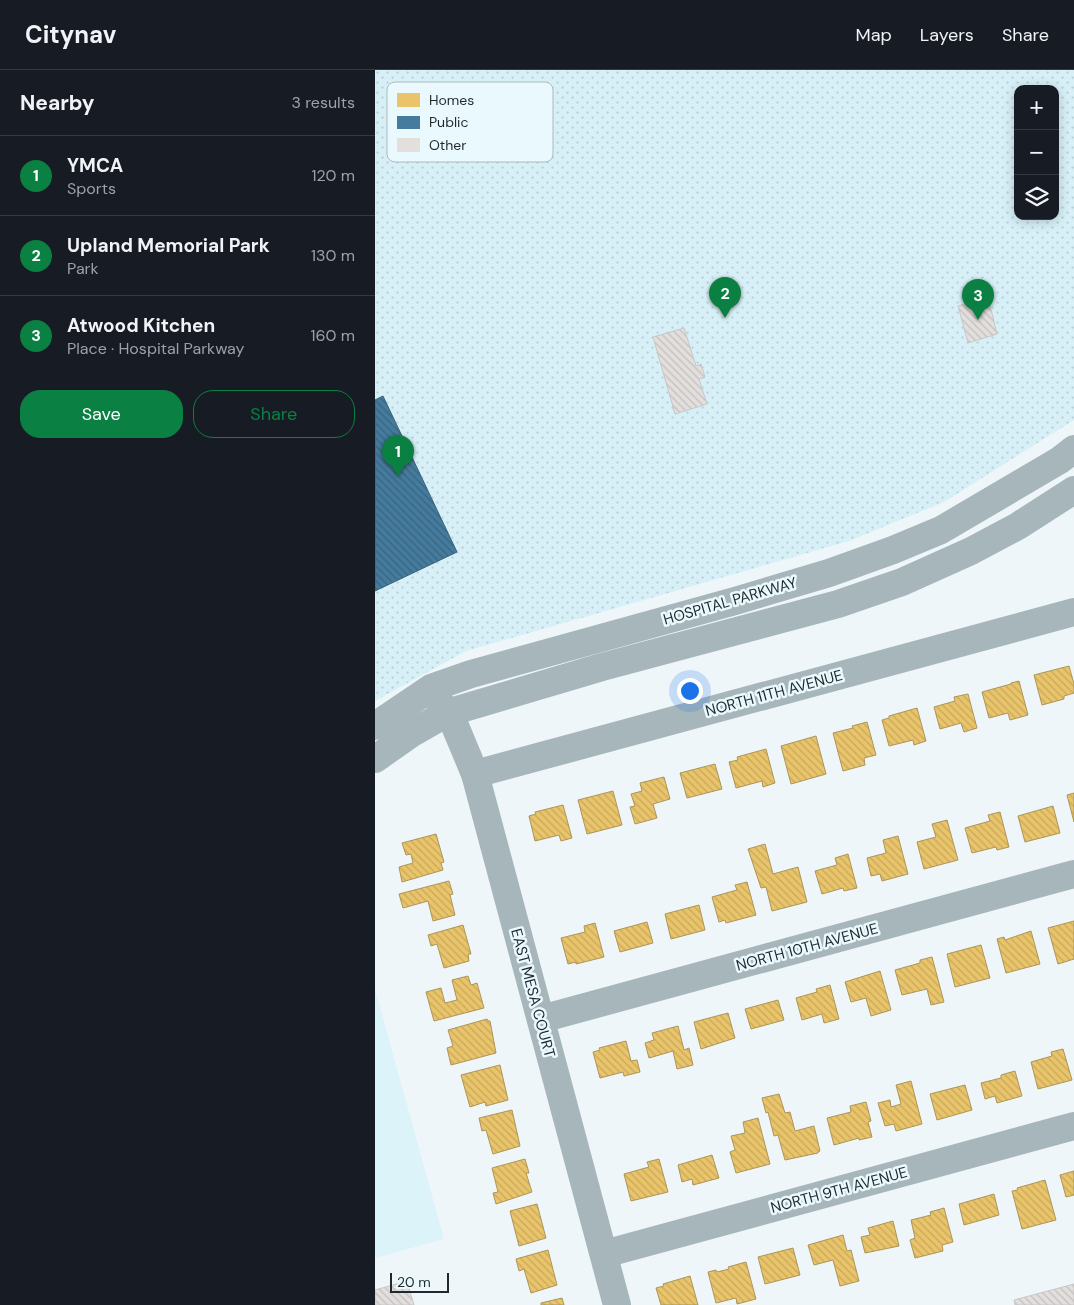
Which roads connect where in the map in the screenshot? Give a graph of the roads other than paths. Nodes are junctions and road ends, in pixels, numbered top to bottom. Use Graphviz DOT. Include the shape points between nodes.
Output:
graph roads {
  1 [pos="1074,449"];
  2 [pos="1074,490"];
  3 [pos="1074,612"];
  4 [pos="431,688"];
  5 [pos="447,713"];
  6 [pos="375,726"];
  7 [pos="375,759"];
  8 [pos="475,774"];
  9 [pos="1074,874"];
  10 [pos="541,1019"];
  11 [pos="1074,1126"];
  12 [pos="604,1254"];
  13 [pos="617,1305"];
  1 -- 4 [label="street, HOSPITAL PARKWAY" via="941,530 893,550 829,573"];
  2 -- 5 [label="street, HOSPITAL PARKWAY" via="1018,526 902,582 838,604 602,667"];
  3 -- 8 [label="street, NORTH 11TH AVENUE"];
  4 -- 5 [label="street, EAST MESA COURT"];
  4 -- 6 [label="street, HOSPITAL PARKWAY"];
  5 -- 7 [label="street, HOSPITAL PARKWAY"];
  5 -- 8 [label="street, EAST MESA COURT"];
  8 -- 10 [label="street, EAST MESA COURT"];
  9 -- 10 [label="street, NORTH 10TH AVENUE"];
  10 -- 12 [label="street, EAST MESA COURT"];
  11 -- 12 [label="street, NORTH 9TH AVENUE"];
  12 -- 13 [label="street, EAST MESA COURT"];
}
